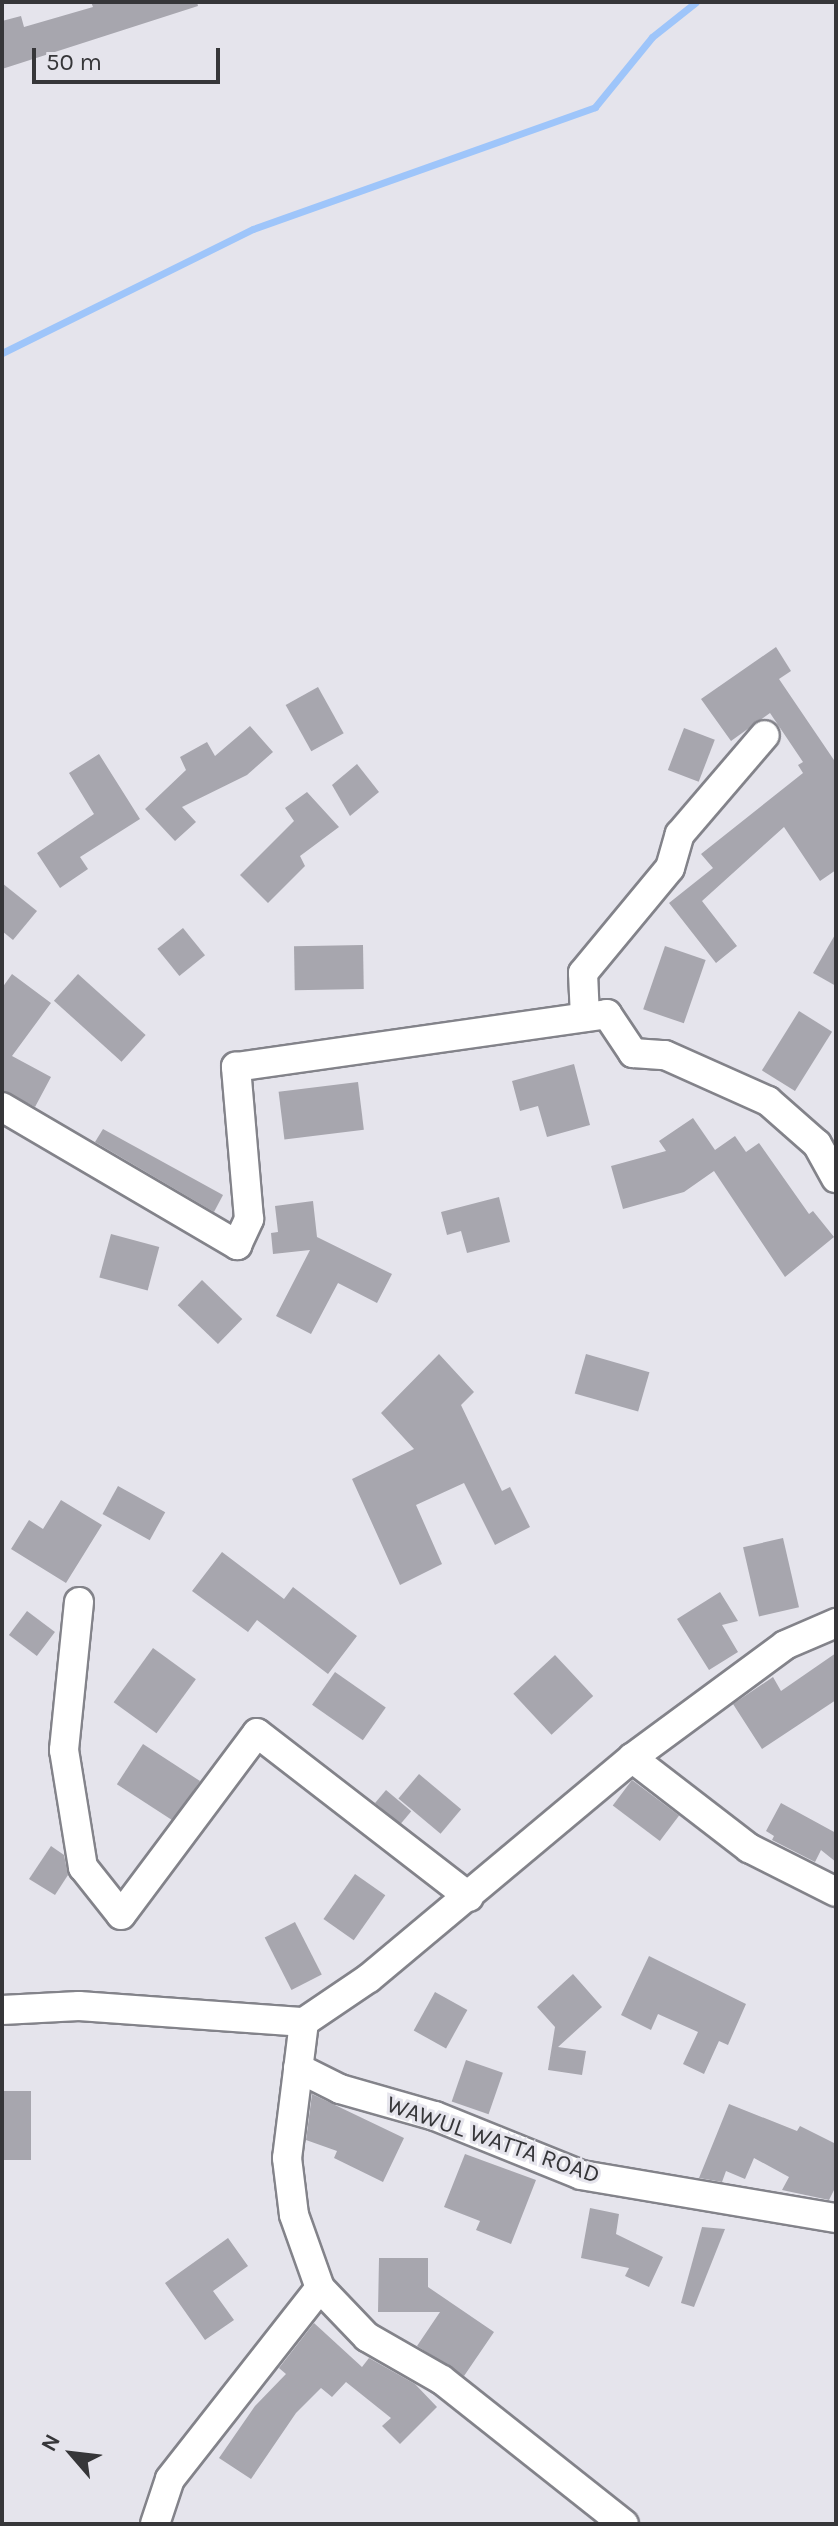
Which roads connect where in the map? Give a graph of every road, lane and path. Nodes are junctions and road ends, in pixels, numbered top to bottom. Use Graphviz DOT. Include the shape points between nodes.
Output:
graph roads {
  1 [pos="765,735"];
  2 [pos="585,1017"];
  3 [pos="2,1107"];
  4 [pos="836,1178"];
  5 [pos="79,1602"];
  6 [pos="834,1626"];
  7 [pos="632,1758"];
  8 [pos="836,1892"];
  9 [pos="469,1897"];
  10 [pos="2,2010"];
  11 [pos="304,2022"];
  12 [pos="298,2068"];
  13 [pos="836,2218"];
  14 [pos="320,2288"];
  15 [pos="155,2524"];
  16 [pos="624,2524"];
  17 [pos="631,2524"];
  1 -- 2 [label="street" via="680,834 670,868 583,973"];
  2 -- 3 [label="street" via="236,1067 249,1219 237,1245"];
  2 -- 4 [label="street" via="607,1014 633,1053 665,1055 768,1101 817,1144"];
  5 -- 9 [label="street" via="64,1750 83,1867 121,1915 257,1733"];
  6 -- 7 [label="street" via="785,1645"];
  7 -- 8 [label="street" via="749,1848"];
  7 -- 9 [label="street"];
  9 -- 11 [label="street" via="369,1978"];
  10 -- 11 [label="street" via="79,2006"];
  11 -- 12 [label="street"];
  12 -- 13 [label="street, WAWUL WATTA ROAD" via="340,2089 435,2116 581,2175"];
  12 -- 14 [label="street" via="287,2158 294,2215"];
  14 -- 15 [label="street" via="170,2479"];
  14 -- 16 [label="street" via="367,2337 442,2380"];
  16 -- 17 [label="street"];
}
